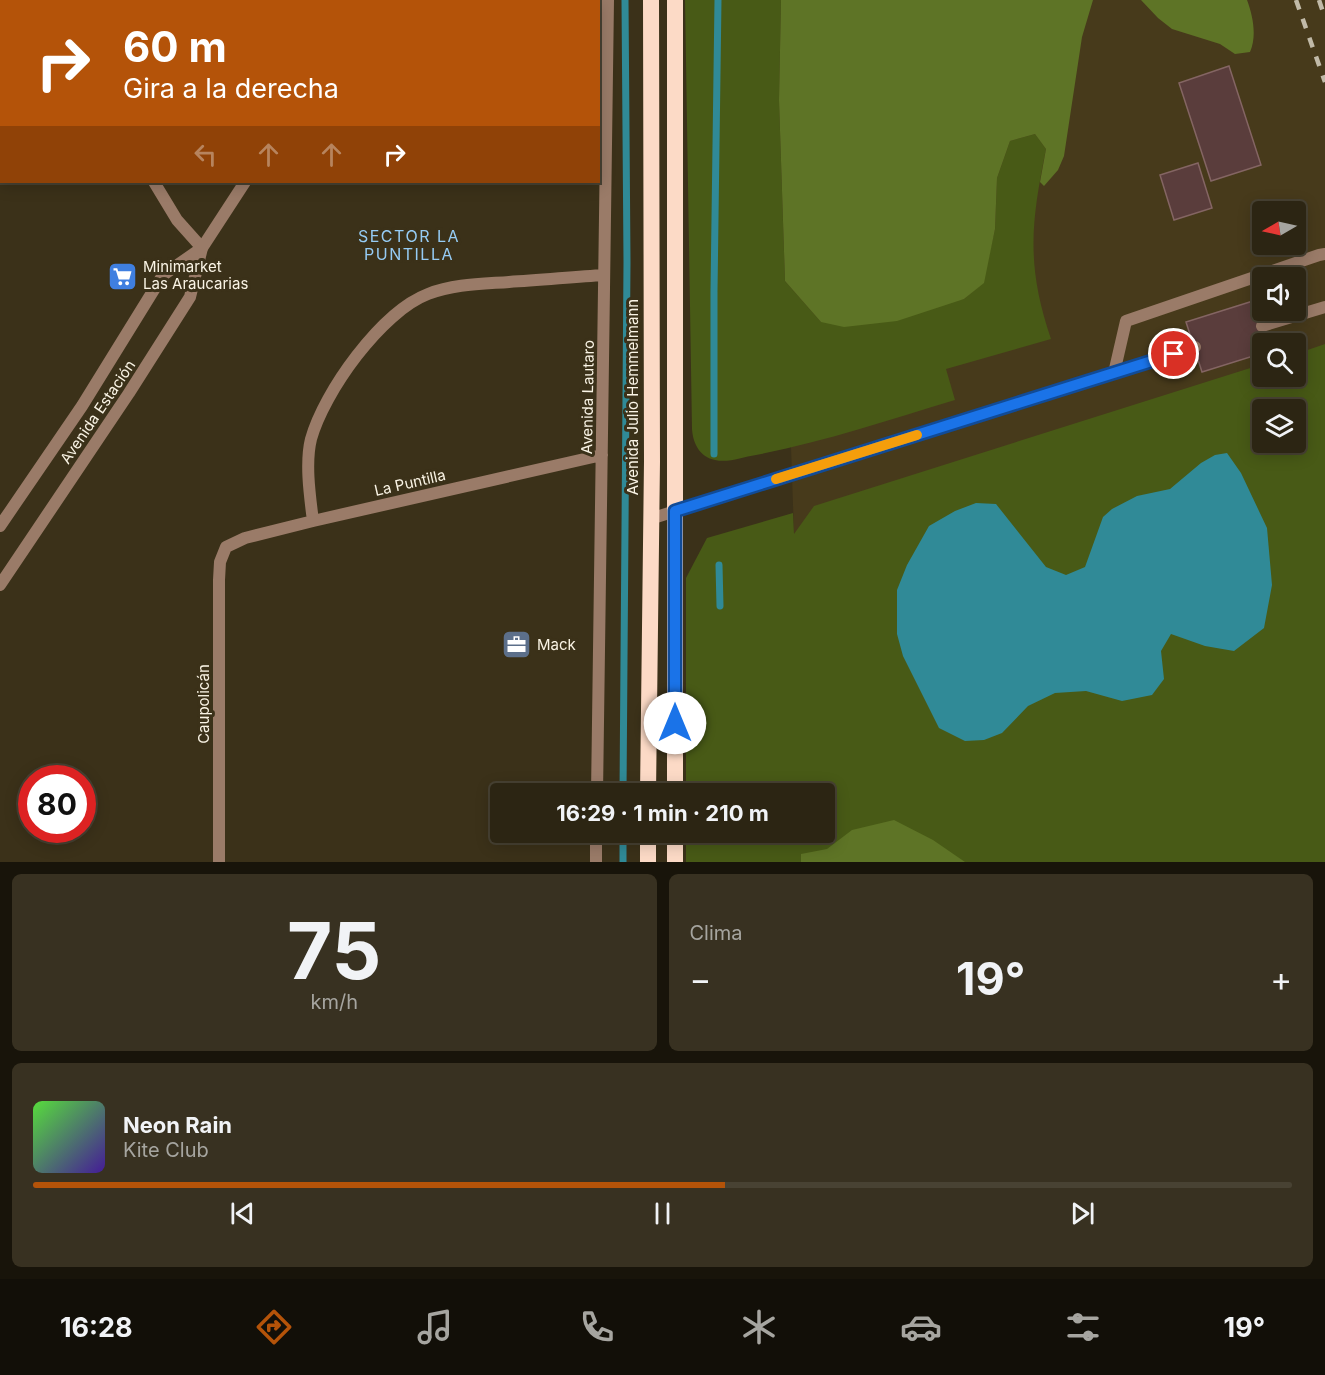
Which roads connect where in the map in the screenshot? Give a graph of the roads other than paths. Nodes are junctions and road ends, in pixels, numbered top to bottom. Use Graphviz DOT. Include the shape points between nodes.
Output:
graph roads {
  1 [pos="608,0"];
  2 [pos="651,0"];
  3 [pos="675,0"];
  4 [pos="155,183"];
  5 [pos="244,183"];
  6 [pos="202,248"];
  7 [pos="1325,254"];
  8 [pos="604,275"];
  9 [pos="1325,306"];
  10 [pos="1262,326"];
  11 [pos="1195,347"];
  12 [pos="1114,373"];
  13 [pos="602,455"];
  14 [pos="675,511"];
  15 [pos="650,519"];
  16 [pos="313,521"];
  17 [pos="0,526"];
  18 [pos="226,547"];
  19 [pos="0,585"];
  20 [pos="597,783"];
  21 [pos="648,783"];
  22 [pos="675,783"];
  23 [pos="597,843"];
  24 [pos="648,843"];
  25 [pos="675,843"];
  26 [pos="219,862"];
  27 [pos="596,862"];
  28 [pos="648,862"];
  29 [pos="675,862"];
  1 -- 8 [label="street, Avenida Lautaro"];
  2 -- 15 [label="highway, Avenida Julio Hemmelmann"];
  3 -- 14 [label="highway"];
  4 -- 6 [label="street" via="177,220"];
  5 -- 6 [label="street, Avenida Estación"];
  6 -- 17 [label="street, Avenida Estación" via="163,275 82,406"];
  6 -- 19 [label="street, Avenida Estación" via="190,297"];
  7 -- 12 [label="street" via="1126,321"];
  8 -- 13 [label="street, Avenida Lautaro"];
  8 -- 16 [label="street" via="459,285 427,295 402,309 377,332 329,395 311,441"];
  9 -- 10 [label="street"];
  11 -- 12 [label="street"];
  12 -- 14 [label="street"];
  13 -- 16 [label="street, La Puntilla"];
  13 -- 20 [label="street, Avenida Lautaro"];
  14 -- 15 [label="street"];
  14 -- 22 [label="highway"];
  15 -- 21 [label="highway, Avenida Julio Hemmelmann"];
  16 -- 18 [label="street, La Puntilla" via="244,538"];
  18 -- 26 [label="street, Caupolicán" via="219,580"];
  23 -- 27 [label="street"];
  24 -- 28 [label="highway"];
  25 -- 29 [label="highway"];
}
